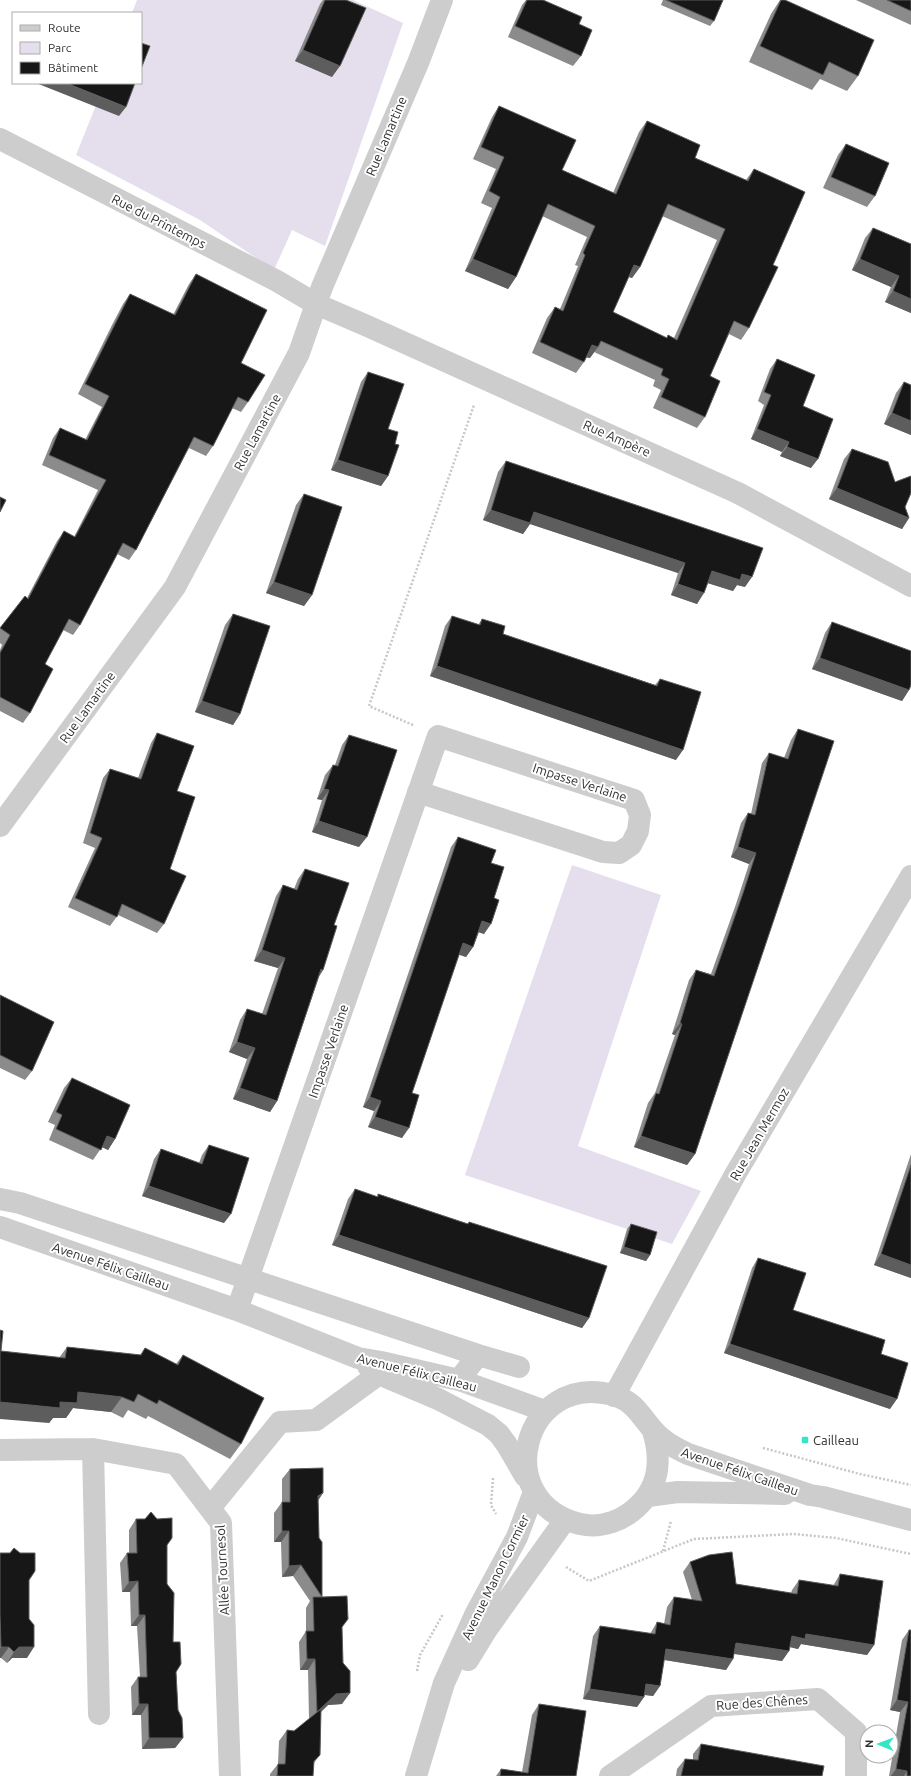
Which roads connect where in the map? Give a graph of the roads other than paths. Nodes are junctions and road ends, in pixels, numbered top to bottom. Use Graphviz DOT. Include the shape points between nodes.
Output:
graph roads {
  1 [pos="442,0"];
  2 [pos="0,139"];
  3 [pos="316,304"];
  4 [pos="911,586"];
  5 [pos="418,792"];
  6 [pos="0,826"];
  7 [pos="911,876"];
  8 [pos="0,1199"];
  9 [pos="0,1227"];
  10 [pos="248,1278"];
  11 [pos="237,1310"];
  12 [pos="478,1355"];
  13 [pos="358,1358"];
  14 [pos="519,1367"];
  15 [pos="379,1374"];
  16 [pos="460,1380"];
  17 [pos="614,1396"];
  18 [pos="545,1411"];
  19 [pos="653,1431"];
  20 [pos="93,1448"];
  21 [pos="0,1450"];
  22 [pos="534,1492"];
  23 [pos="810,1495"];
  24 [pos="648,1496"];
  25 [pos="210,1508"];
  26 [pos="565,1520"];
  27 [pos="911,1520"];
  28 [pos="99,1714"];
  29 [pos="427,1742"];
  30 [pos="230,1776"];
  31 [pos="416,1776"];
  32 [pos="610,1776"];
  33 [pos="856,1776"];
  1 -- 3 [label="street, Rue Lamartine"];
  2 -- 3 [label="street, Rue du Printemps" via="277,281"];
  3 -- 4 [label="street, Rue Ampère" via="738,493"];
  3 -- 6 [label="street, Rue Lamartine" via="298,353 175,587"];
  5 -- 5 [label="street, Impasse Verlaine" via="438,736 634,800 640,815 638,830 631,845 619,853 603,852"];
  5 -- 10 [label="street, Impasse Verlaine"];
  7 -- 17 [label="street, Rue Jean Mermoz" via="736,1172"];
  8 -- 10 [label="street" via="20,1203"];
  9 -- 11 [label="street, Avenue Félix Cailleau"];
  10 -- 11 [label="street, Impasse Verlaine"];
  10 -- 12 [label="street"];
  11 -- 13 [label="street, Avenue Félix Cailleau"];
  12 -- 14 [label="street"];
  12 -- 16 [label="street"];
  13 -- 15 [label="street"];
  13 -- 16 [label="street, Avenue Félix Cailleau"];
  15 -- 22 [label="street" via="438,1399 488,1425 507,1444"];
  15 -- 25 [label="street" via="316,1420 280,1422"];
  16 -- 18 [label="street, Avenue Félix Cailleau"];
  17 -- 18 [label="street, Avenue Félix Cailleau" via="596,1392 578,1393 560,1400"];
  17 -- 19 [label="street, Avenue Félix Cailleau" via="629,1402 640,1412"];
  18 -- 22 [label="street" via="532,1429 526,1450 527,1472"];
  19 -- 23 [label="street, Avenue Félix Cailleau" via="672,1447 688,1454"];
  19 -- 24 [label="street" via="658,1448 658,1464 655,1481"];
  20 -- 21 [label="street, Allée Tournesol"];
  20 -- 25 [label="street, Allée Tournesol" via="176,1464"];
  20 -- 28 [label="street"];
  22 -- 26 [label="street" via="548,1508"];
  22 -- 29 [label="street, Avenue Manon Cormier" via="517,1537 475,1615 444,1683"];
  23 -- 24 [label="street" via="678,1492"];
  23 -- 27 [label="street, Avenue Félix Cailleau"];
  24 -- 26 [label="street" via="631,1513 611,1523 588,1526"];
  25 -- 30 [label="street, Allée Tournesol" via="221,1523"];
  26 -- 29 [label="street, Avenue Manon Cormier" via="487,1628 451,1688"];
  29 -- 31 [label="street, Avenue Manon Cormier"];
  32 -- 33 [label="street, Rue des Chênes" via="711,1706 818,1699 856,1732"];
}
